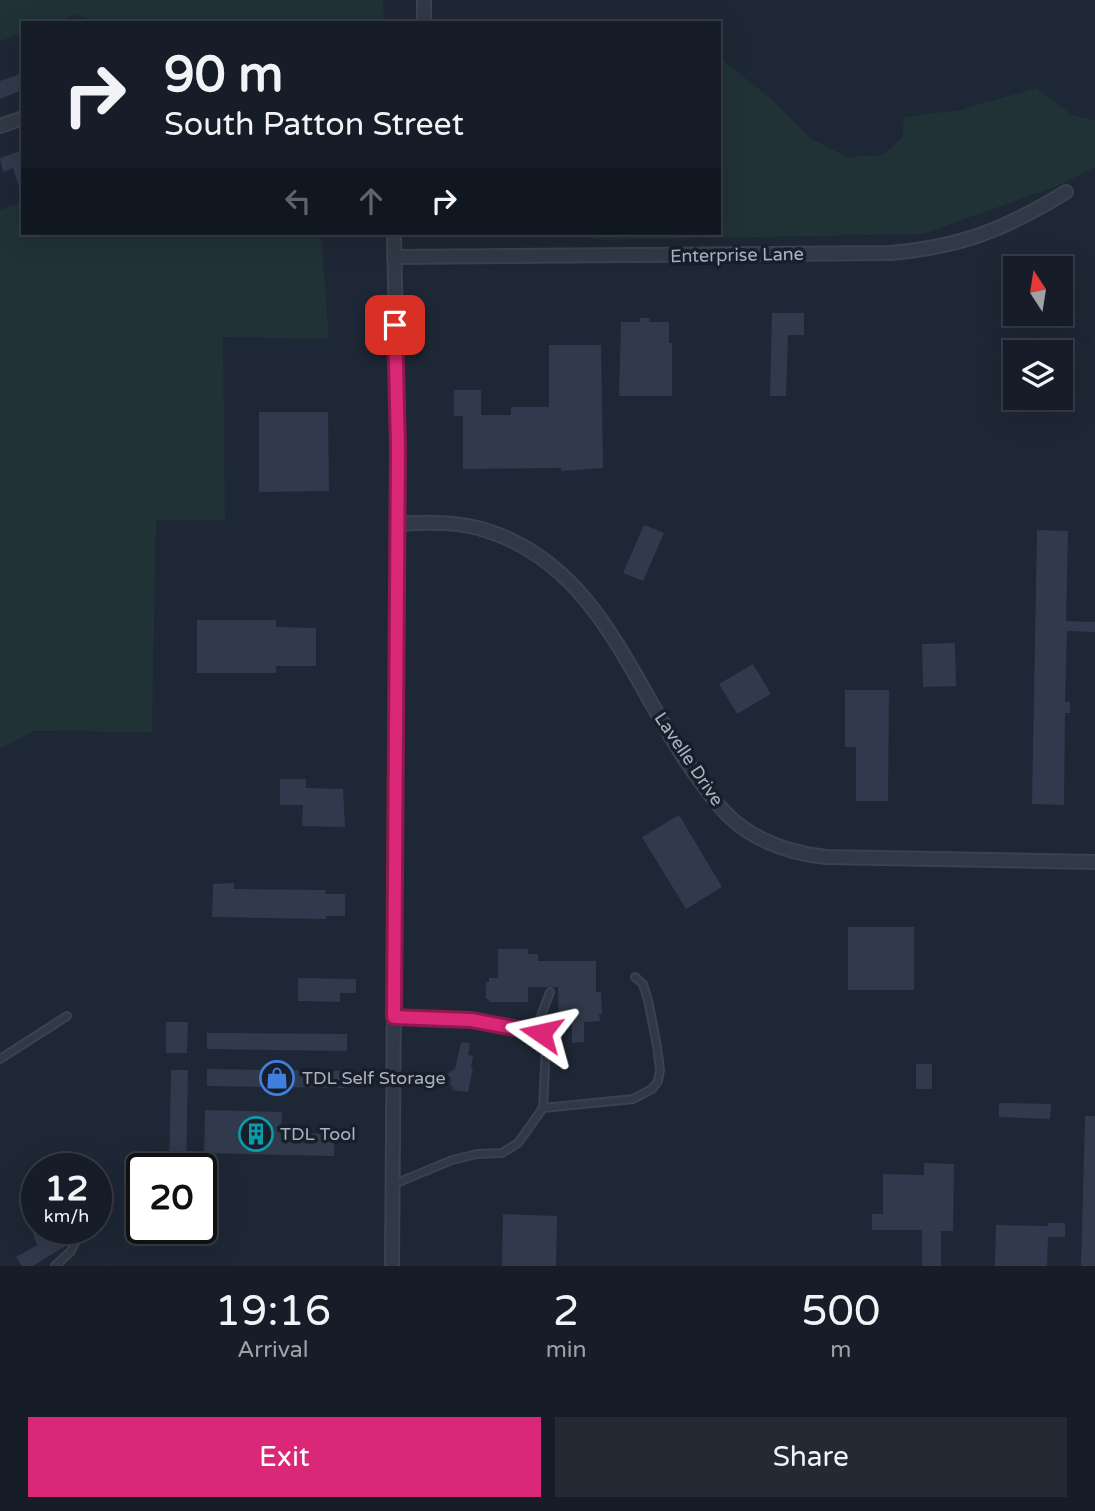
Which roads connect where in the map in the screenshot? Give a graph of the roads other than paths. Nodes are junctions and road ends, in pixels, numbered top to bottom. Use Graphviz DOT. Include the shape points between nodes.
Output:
graph roads {
  1 [pos="424,0"];
  2 [pos="424,21"];
  3 [pos="21,119"];
  4 [pos="0,126"];
  5 [pos="1066,192"];
  6 [pos="394,235"];
  7 [pos="394,257"];
  8 [pos="397,524"];
  9 [pos="1095,862"];
  10 [pos="635,977"];
  11 [pos="550,992"];
  12 [pos="67,1016"];
  13 [pos="394,1017"];
  14 [pos="541,1033"];
  15 [pos="0,1059"];
  16 [pos="543,1108"];
  17 [pos="392,1185"];
  18 [pos="74,1244"];
  19 [pos="55,1266"];
  20 [pos="392,1266"];
  1 -- 2 [label="street"];
  3 -- 4 [label="street"];
  5 -- 7 [label="street, Enterprise Lane" via="1001,228 956,243 890,254"];
  6 -- 7 [label="street"];
  7 -- 8 [label="street"];
  8 -- 9 [label="street, Lavelle Drive" via="440,522 491,532 561,572 602,619 713,799 737,824 766,842 826,857"];
  8 -- 13 [label="street"];
  10 -- 16 [label="lane" via="643,984 648,1000 658,1081 633,1098"];
  11 -- 14 [label="lane" via="538,1024"];
  12 -- 15 [label="lane"];
  13 -- 14 [label="lane" via="471,1020"];
  13 -- 17 [label="street"];
  14 -- 16 [label="lane" via="546,1046"];
  16 -- 17 [label="lane" via="518,1143 502,1153 452,1160"];
  17 -- 20 [label="street"];
  18 -- 19 [label="lane"];
}
